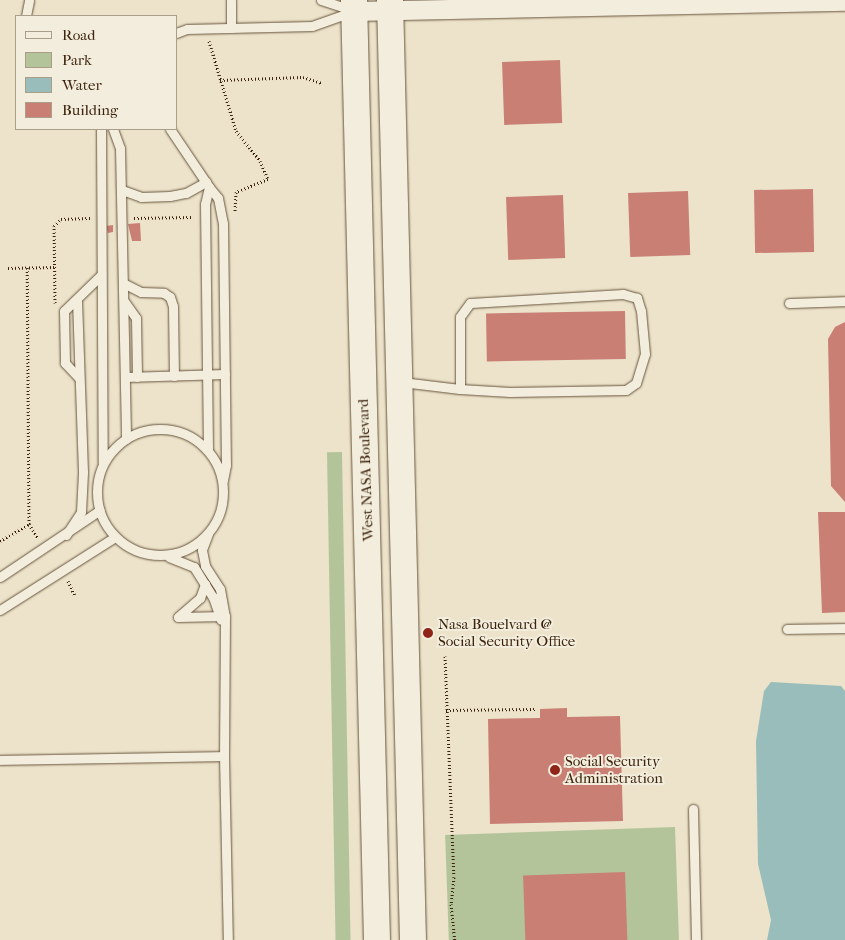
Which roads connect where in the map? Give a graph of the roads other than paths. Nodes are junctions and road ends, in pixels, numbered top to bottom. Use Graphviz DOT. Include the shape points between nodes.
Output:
graph roads {
  1 [pos="29,0"];
  2 [pos="231,0"];
  3 [pos="321,0"];
  4 [pos="845,1"];
  5 [pos="354,5"];
  6 [pos="390,5"];
  7 [pos="26,15"];
  8 [pos="231,28"];
  9 [pos="178,32"];
  10 [pos="100,130"];
  11 [pos="113,130"];
  12 [pos="171,130"];
  13 [pos="208,185"];
  14 [pos="122,190"];
  15 [pos="101,275"];
  16 [pos="123,283"];
  17 [pos="77,299"];
  18 [pos="124,301"];
  19 [pos="845,301"];
  20 [pos="790,303"];
  21 [pos="225,374"];
  22 [pos="208,375"];
  23 [pos="174,376"];
  24 [pos="125,377"];
  25 [pos="137,377"];
  26 [pos="79,378"];
  27 [pos="399,381"];
  28 [pos="460,389"];
  29 [pos="126,439"];
  30 [pos="208,450"];
  31 [pos="103,466"];
  32 [pos="222,482"];
  33 [pos="401,489"];
  34 [pos="367,490"];
  35 [pos="100,510"];
  36 [pos="208,534"];
  37 [pos="66,535"];
  38 [pos="115,537"];
  39 [pos="162,555"];
  40 [pos="0,577"];
  41 [pos="205,584"];
  42 [pos="0,610"];
  43 [pos="222,617"];
  44 [pos="845,628"];
  45 [pos="787,629"];
  46 [pos="224,756"];
  47 [pos="0,760"];
  48 [pos="693,809"];
  49 [pos="228,940"];
  50 [pos="377,940"];
  51 [pos="413,940"];
  52 [pos="696,940"];
  1 -- 7 [label="lane"];
  2 -- 8 [label="lane"];
  3 -- 5 [label="lane"];
  4 -- 6 [label="street"];
  5 -- 6 [label="street"];
  5 -- 8 [label="lane" via="312,26"];
  5 -- 34 [label="main road, West NASA Boulevard"];
  6 -- 27 [label="main road"];
  8 -- 9 [label="lane" via="187,29"];
  10 -- 15 [label="lane"];
  11 -- 14 [label="lane" via="120,148"];
  12 -- 13 [label="lane"];
  13 -- 14 [label="lane" via="170,196 141,197"];
  13 -- 21 [label="lane" via="222,210"];
  13 -- 22 [label="lane" via="205,204"];
  14 -- 16 [label="lane"];
  15 -- 17 [label="lane"];
  15 -- 31 [label="lane"];
  16 -- 18 [label="lane"];
  16 -- 23 [label="lane" via="140,292 164,293 170,297 173,306"];
  17 -- 26 [label="lane"];
  17 -- 26 [label="lane" via="64,311 65,363"];
  18 -- 24 [label="lane"];
  18 -- 25 [label="lane" via="136,318"];
  19 -- 20 [label="lane"];
  21 -- 22 [label="lane"];
  21 -- 32 [label="lane" via="226,465"];
  22 -- 23 [label="lane"];
  22 -- 30 [label="lane"];
  23 -- 25 [label="lane"];
  24 -- 25 [label="lane"];
  24 -- 29 [label="lane"];
  26 -- 37 [label="lane" via="81,512"];
  27 -- 28 [label="lane"];
  27 -- 33 [label="main road"];
  28 -- 28 [label="lane" via="510,392 626,390 636,383 645,354 637,298 623,294 470,302 460,317"];
  29 -- 30 [label="lane" via="151,430 178,431"];
  29 -- 31 [label="lane"];
  30 -- 32 [label="lane"];
  31 -- 35 [label="lane" via="98,480"];
  32 -- 36 [label="lane" via="221,510"];
  33 -- 34 [label="main road"];
  33 -- 51 [label="main road"];
  34 -- 50 [label="main road, West NASA Boulevard"];
  35 -- 37 [label="lane"];
  35 -- 38 [label="lane"];
  36 -- 39 [label="lane" via="179,553"];
  36 -- 43 [label="lane" via="202,550 205,566 220,588"];
  37 -- 40 [label="lane"];
  38 -- 39 [label="lane" via="128,548"];
  38 -- 42 [label="lane"];
  39 -- 41 [label="lane" via="181,559 194,567"];
  41 -- 43 [label="lane"];
  41 -- 43 [label="lane" via="200,598 178,616"];
  43 -- 46 [label="lane" via="225,632"];
  44 -- 45 [label="lane"];
  46 -- 47 [label="lane"];
  46 -- 49 [label="lane"];
  48 -- 52 [label="lane"];
}
